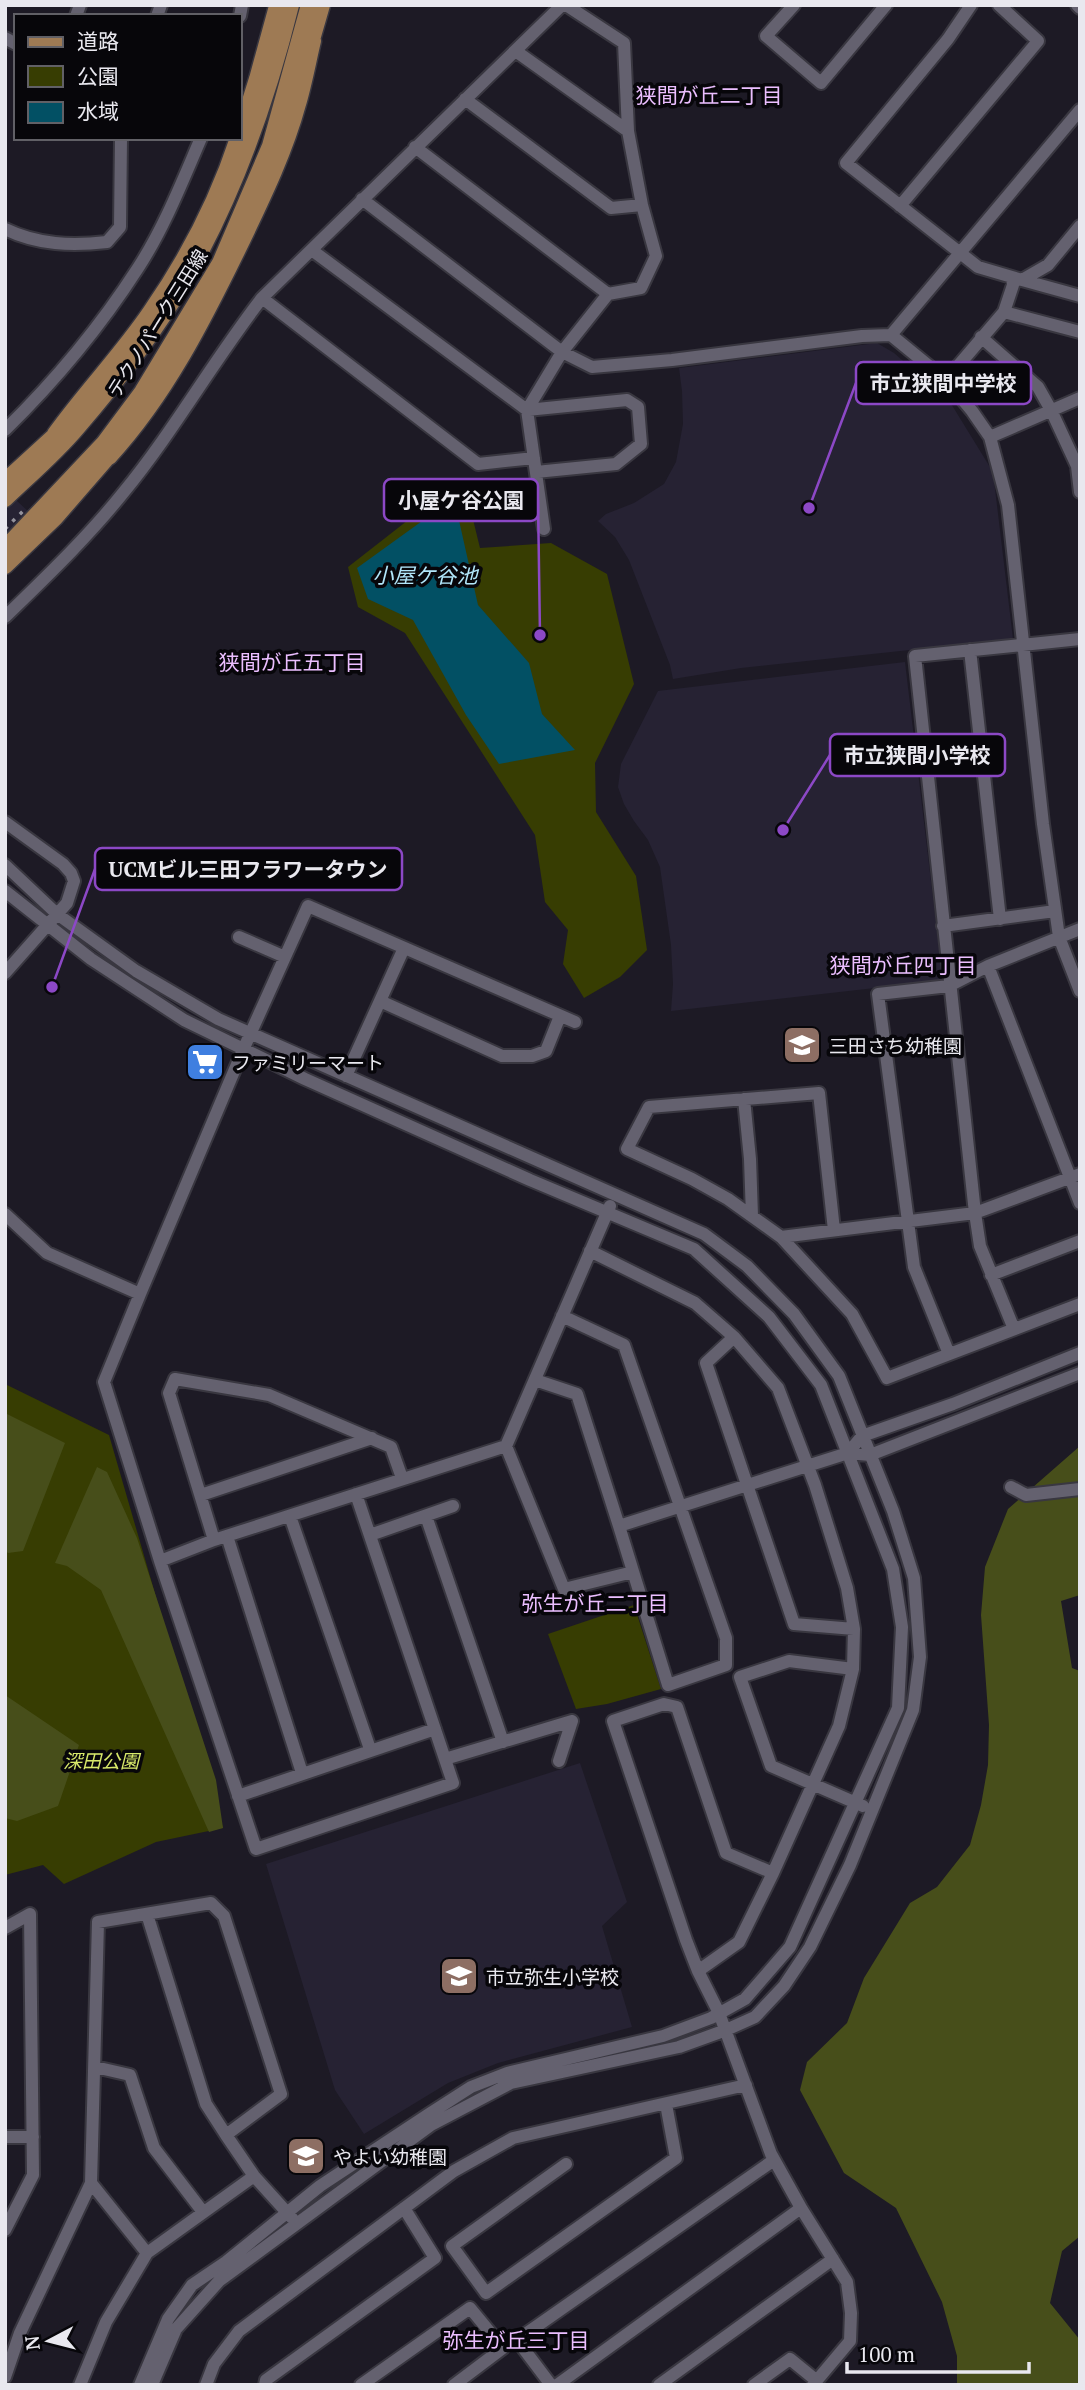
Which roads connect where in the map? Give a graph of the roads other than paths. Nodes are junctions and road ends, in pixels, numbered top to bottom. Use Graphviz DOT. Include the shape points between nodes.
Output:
graph roads {
  1 [pos="291,5"];
  2 [pos="309,5"];
  3 [pos="322,5"];
  4 [pos="564,5"];
  5 [pos="794,5"];
  6 [pos="886,5"];
  7 [pos="971,5"];
  8 [pos="999,5"];
  9 [pos="277,6"];
  10 [pos="313,41"];
  11 [pos="517,52"];
  12 [pos="270,86"];
  13 [pos="465,99"];
  14 [pos="1080,110"];
  15 [pos="242,127"];
  16 [pos="628,131"];
  17 [pos="121,140"];
  18 [pos="200,140"];
  19 [pos="237,140"];
  20 [pos="270,146"];
  21 [pos="415,148"];
  22 [pos="362,199"];
  23 [pos="642,205"];
  24 [pos="900,206"];
  25 [pos="1080,226"];
  26 [pos="5,229"];
  27 [pos="313,251"];
  28 [pos="960,253"];
  29 [pos="1017,279"];
  30 [pos="203,294"];
  31 [pos="608,294"];
  32 [pos="1080,296"];
  33 [pos="262,298"];
  34 [pos="1004,312"];
  35 [pos="1080,331"];
  36 [pos="891,335"];
  37 [pos="981,337"];
  38 [pos="562,352"];
  39 [pos="134,358"];
  40 [pos="946,380"];
  41 [pos="1080,398"];
  42 [pos="527,410"];
  43 [pos="1052,410"];
  44 [pos="5,430"];
  45 [pos="55,434"];
  46 [pos="990,437"];
  47 [pos="109,457"];
  48 [pos="534,458"];
  49 [pos="536,472"];
  50 [pos="5,481"];
  51 [pos="1080,492"];
  52 [pos="5,499"];
  53 [pos="544,529"];
  54 [pos="5,548"];
  55 [pos="5,566"];
  56 [pos="5,617"];
  57 [pos="1080,639"];
  58 [pos="1024,644"];
  59 [pos="970,650"];
  60 [pos="5,822"];
  61 [pos="5,865"];
  62 [pos="5,891"];
  63 [pos="1055,911"];
  64 [pos="57,914"];
  65 [pos="1000,919"];
  66 [pos="47,925"];
  67 [pos="943,926"];
  68 [pos="1080,929"];
  69 [pos="239,937"];
  70 [pos="1059,937"];
  71 [pos="404,948"];
  72 [pos="285,957"];
  73 [pos="988,966"];
  74 [pos="5,973"];
  75 [pos="950,986"];
  76 [pos="1080,991"];
  77 [pos="380,1001"];
  78 [pos="560,1016"];
  79 [pos="575,1022"];
  80 [pos="252,1034"];
  81 [pos="243,1050"];
  82 [pos="346,1076"];
  83 [pos="744,1099"];
  84 [pos="1075,1176"];
  85 [pos="611,1194"];
  86 [pos="1080,1203"];
  87 [pos="603,1211"];
  88 [pos="975,1213"];
  89 [pos="5,1214"];
  90 [pos="752,1216"];
  91 [pos="906,1222"];
  92 [pos="834,1230"];
  93 [pos="782,1237"];
  94 [pos="1080,1241"];
  95 [pos="590,1251"];
  96 [pos="991,1275"];
  97 [pos="140,1294"];
  98 [pos="1080,1304"];
  99 [pos="562,1316"];
  100 [pos="1014,1329"];
  101 [pos="734,1337"];
  102 [pos="1080,1353"];
  103 [pos="949,1354"];
  104 [pos="1080,1373"];
  105 [pos="535,1380"];
  106 [pos="862,1436"];
  107 [pos="372,1438"];
  108 [pos="506,1446"];
  109 [pos="848,1452"];
  110 [pos="870,1455"];
  111 [pos="808,1466"];
  112 [pos="402,1478"];
  113 [pos="747,1487"];
  114 [pos="1011,1487"];
  115 [pos="1080,1489"];
  116 [pos="201,1494"];
  117 [pos="356,1494"];
  118 [pos="453,1506"];
  119 [pos="679,1507"];
  120 [pos="290,1516"];
  121 [pos="426,1516"];
  122 [pos="619,1526"];
  123 [pos="370,1535"];
  124 [pos="220,1538"];
  125 [pos="160,1561"];
  126 [pos="633,1572"];
  127 [pos="854,1629"];
  128 [pos="853,1669"];
  129 [pos="435,1729"];
  130 [pos="503,1742"];
  131 [pos="370,1749"];
  132 [pos="445,1759"];
  133 [pos="559,1761"];
  134 [pos="302,1773"];
  135 [pos="812,1785"];
  136 [pos="238,1796"];
  137 [pos="856,1804"];
  138 [pos="873,1810"];
  139 [pos="773,1873"];
  140 [pos="147,1914"];
  141 [pos="5,1928"];
  142 [pos="698,1971"];
  143 [pos="719,2013"];
  144 [pos="726,2030"];
  145 [pos="95,2067"];
  146 [pos="746,2085"];
  147 [pos="666,2104"];
  148 [pos="226,2135"];
  149 [pos="5,2137"];
  150 [pos="33,2137"];
  151 [pos="774,2161"];
  152 [pos="566,2164"];
  153 [pos="254,2176"];
  154 [pos="91,2183"];
  155 [pos="404,2208"];
  156 [pos="801,2208"];
  157 [pos="203,2212"];
  158 [pos="287,2212"];
  159 [pos="297,2223"];
  160 [pos="5,2230"];
  161 [pos="147,2253"];
  162 [pos="833,2259"];
  163 [pos="5,2377"];
  164 [pos="815,2383"];
  165 [pos="80,2385"];
  166 [pos="140,2385"];
  167 [pos="152,2385"];
  168 [pos="206,2385"];
  169 [pos="265,2385"];
  170 [pos="361,2385"];
  171 [pos="454,2385"];
  172 [pos="551,2385"];
  173 [pos="557,2385"];
  174 [pos="659,2385"];
  175 [pos="754,2385"];
  1 -- 12 [label="main road, テクノパーク三田線"];
  2 -- 20 [label="main road, テクノパーク三田線"];
  3 -- 10 [label="main road"];
  4 -- 11 [label="street"];
  4 -- 16 [label="street" via="624,43"];
  5 -- 6 [label="street" via="766,36 821,83"];
  7 -- 24 [label="street" via="846,163"];
  8 -- 24 [label="street" via="1038,41"];
  9 -- 12 [label="main road"];
  9 -- 15 [label="main road"];
  10 -- 20 [label="main road"];
  10 -- 47 [label="main road" via="297,106 264,194 214,300 173,374"];
  11 -- 13 [label="street"];
  11 -- 16 [label="street"];
  12 -- 39 [label="main road, テクノパーク三田線" via="227,200 184,283"];
  13 -- 21 [label="street"];
  13 -- 23 [label="street" via="611,208"];
  14 -- 28 [label="street"];
  16 -- 23 [label="street"];
  17 -- 26 [label="street" via="120,227 107,242 75,246 29,239"];
  18 -- 44 [label="street" via="139,267 88,339"];
  19 -- 45 [label="main road" via="173,277"];
  20 -- 30 [label="main road, テクノパーク三田線"];
  21 -- 22 [label="street"];
  21 -- 31 [label="street"];
  22 -- 27 [label="street"];
  22 -- 38 [label="street"];
  23 -- 31 [label="street" via="656,256 641,288"];
  24 -- 28 [label="street"];
  25 -- 29 [label="street" via="1048,265"];
  27 -- 33 [label="street"];
  27 -- 42 [label="street"];
  28 -- 29 [label="street" via="978,267"];
  28 -- 36 [label="street"];
  29 -- 32 [label="street"];
  29 -- 34 [label="street"];
  30 -- 47 [label="main road" via="153,398"];
  30 -- 54 [label="main road, テクノパーク三田線" via="104,443"];
  31 -- 38 [label="street"];
  33 -- 48 [label="street" via="478,464"];
  33 -- 56 [label="street" via="124,492"];
  34 -- 35 [label="street"];
  34 -- 37 [label="street"];
  36 -- 38 [label="street" via="592,367"];
  36 -- 40 [label="street"];
  37 -- 40 [label="street"];
  37 -- 43 [label="street" via="1038,387"];
  38 -- 42 [label="street"];
  39 -- 45 [label="main road"];
  39 -- 52 [label="main road, テクノパーク三田線" via="76,430"];
  40 -- 46 [label="street"];
  41 -- 43 [label="street"];
  42 -- 48 [label="street"];
  42 -- 49 [label="street" via="627,400 638,407 641,444 616,464"];
  43 -- 46 [label="street"];
  43 -- 51 [label="street" via="1077,466"];
  45 -- 50 [label="main road"];
  46 -- 58 [label="street" via="1008,505"];
  47 -- 55 [label="main road"];
  48 -- 49 [label="street"];
  49 -- 53 [label="street"];
  57 -- 58 [label="street"];
  58 -- 59 [label="street"];
  58 -- 63 [label="street"];
  59 -- 65 [label="street"];
  59 -- 67 [label="street" via="915,656"];
  60 -- 64 [label="street" via="71,873 71,893"];
  61 -- 64 [label="street"];
  62 -- 66 [label="street"];
  63 -- 65 [label="street"];
  63 -- 70 [label="street"];
  64 -- 66 [label="street"];
  64 -- 80 [label="street" via="136,971"];
  65 -- 67 [label="street"];
  66 -- 74 [label="street"];
  66 -- 81 [label="street" via="184,1020"];
  67 -- 75 [label="street"];
  68 -- 70 [label="street"];
  69 -- 72 [label="street"];
  70 -- 73 [label="street"];
  70 -- 76 [label="street"];
  71 -- 72 [label="street" via="308,906"];
  71 -- 77 [label="street"];
  71 -- 78 [label="street"];
  72 -- 80 [label="street"];
  73 -- 75 [label="street"];
  73 -- 84 [label="street"];
  75 -- 88 [label="street"];
  75 -- 91 [label="street" via="878,994"];
  77 -- 78 [label="street" via="502,1056 546,1051"];
  77 -- 82 [label="street"];
  78 -- 79 [label="street"];
  80 -- 81 [label="street"];
  80 -- 82 [label="street"];
  81 -- 87 [label="street"];
  81 -- 97 [label="street"];
  82 -- 85 [label="street"];
  83 -- 90 [label="street"];
  83 -- 90 [label="street" via="649,1107 627,1149 692,1179"];
  83 -- 92 [label="street" via="819,1093"];
  84 -- 86 [label="street"];
  84 -- 88 [label="street"];
  85 -- 87 [label="street"];
  85 -- 106 [label="street" via="704,1234 747,1266 793,1314 839,1376"];
  87 -- 95 [label="street"];
  87 -- 109 [label="street" via="694,1249 769,1317 821,1385"];
  88 -- 91 [label="street"];
  88 -- 96 [label="street"];
  89 -- 97 [label="street" via="47,1253"];
  90 -- 93 [label="street"];
  91 -- 92 [label="street"];
  91 -- 103 [label="street" via="914,1267"];
  92 -- 93 [label="street"];
  93 -- 103 [label="street" via="852,1314 887,1378"];
  94 -- 96 [label="street"];
  95 -- 99 [label="street"];
  95 -- 101 [label="street" via="695,1303"];
  96 -- 100 [label="street"];
  97 -- 125 [label="street" via="104,1382"];
  98 -- 100 [label="street"];
  99 -- 105 [label="street"];
  99 -- 119 [label="street" via="624,1345"];
  100 -- 103 [label="street"];
  101 -- 111 [label="street" via="778,1388"];
  101 -- 113 [label="street" via="706,1363"];
  102 -- 106 [label="street"];
  104 -- 110 [label="street"];
  105 -- 108 [label="street"];
  105 -- 122 [label="street" via="577,1394"];
  106 -- 109 [label="street"];
  106 -- 110 [label="street"];
  107 -- 112 [label="street" via="391,1447"];
  107 -- 116 [label="street"];
  107 -- 116 [label="street" via="270,1395 175,1379 169,1392"];
  108 -- 112 [label="street"];
  108 -- 126 [label="street" via="564,1589"];
  109 -- 110 [label="street"];
  109 -- 111 [label="street"];
  109 -- 137 [label="street" via="893,1569 902,1627 898,1708"];
  110 -- 138 [label="street" via="914,1578 920,1657 913,1710"];
  111 -- 113 [label="street"];
  111 -- 127 [label="street" via="847,1588"];
  112 -- 117 [label="street"];
  113 -- 119 [label="street"];
  113 -- 127 [label="street" via="794,1624"];
  114 -- 115 [label="street" via="1026,1495"];
  116 -- 124 [label="street"];
  117 -- 120 [label="street"];
  117 -- 123 [label="street"];
  118 -- 121 [label="street"];
  119 -- 122 [label="street"];
  119 -- 126 [label="street" via="726,1638 726,1665 668,1685"];
  120 -- 124 [label="street"];
  120 -- 131 [label="street"];
  121 -- 123 [label="street"];
  121 -- 130 [label="street"];
  122 -- 126 [label="street"];
  123 -- 129 [label="street"];
  124 -- 125 [label="street"];
  124 -- 134 [label="street"];
  125 -- 136 [label="street"];
  127 -- 128 [label="street"];
  128 -- 135 [label="street" via="839,1726"];
  128 -- 135 [label="street" via="789,1661 740,1677 771,1766"];
  129 -- 131 [label="street"];
  129 -- 132 [label="street"];
  130 -- 132 [label="street"];
  130 -- 133 [label="street" via="572,1721"];
  131 -- 134 [label="street"];
  132 -- 136 [label="street" via="453,1783 256,1849"];
  134 -- 136 [label="street"];
  135 -- 137 [label="street"];
  135 -- 139 [label="street"];
  137 -- 138 [label="street"];
  137 -- 143 [label="street" via="790,1947 745,1999"];
  138 -- 144 [label="street" via="810,1947 784,1986 755,2017"];
  139 -- 142 [label="street" via="740,1942"];
  139 -- 142 [label="street" via="726,1853 677,1707 664,1704 613,1721"];
  140 -- 145 [label="street" via="98,1922"];
  140 -- 148 [label="street" via="206,2104"];
  140 -- 148 [label="street" via="211,1903 224,1916 281,2094"];
  141 -- 150 [label="street" via="30,1914"];
  142 -- 143 [label="street"];
  143 -- 144 [label="street"];
  143 -- 158 [label="street" via="663,2036 507,2073 471,2087"];
  144 -- 146 [label="street"];
  144 -- 159 [label="street" via="678,2047 511,2083 431,2125"];
  145 -- 154 [label="street"];
  145 -- 157 [label="street" via="131,2075 153,2147"];
  146 -- 147 [label="street"];
  146 -- 151 [label="street"];
  147 -- 152 [label="street" via="676,2158 486,2293 452,2246"];
  147 -- 155 [label="street" via="513,2138 454,2171"];
  148 -- 153 [label="street"];
  149 -- 150 [label="street"];
  150 -- 160 [label="street" via="33,2175"];
  151 -- 156 [label="street"];
  151 -- 172 [label="street" via="517,2340"];
  153 -- 157 [label="street"];
  153 -- 158 [label="street"];
  154 -- 161 [label="street"];
  154 -- 163 [label="street" via="20,2333"];
  155 -- 168 [label="street" via="239,2331 214,2364"];
  155 -- 169 [label="street" via="436,2258"];
  156 -- 162 [label="street"];
  156 -- 173 [label="street"];
  157 -- 161 [label="street"];
  158 -- 159 [label="street"];
  158 -- 166 [label="street" via="192,2286 168,2319"];
  159 -- 167 [label="street" via="219,2281 176,2329"];
  161 -- 165 [label="street" via="106,2322"];
  162 -- 164 [label="street" via="847,2282 850,2341"];
  162 -- 174 [label="street"];
  164 -- 175 [label="street" via="790,2359"];
  170 -- 171 [label="street" via="470,2308 503,2348"];
}
